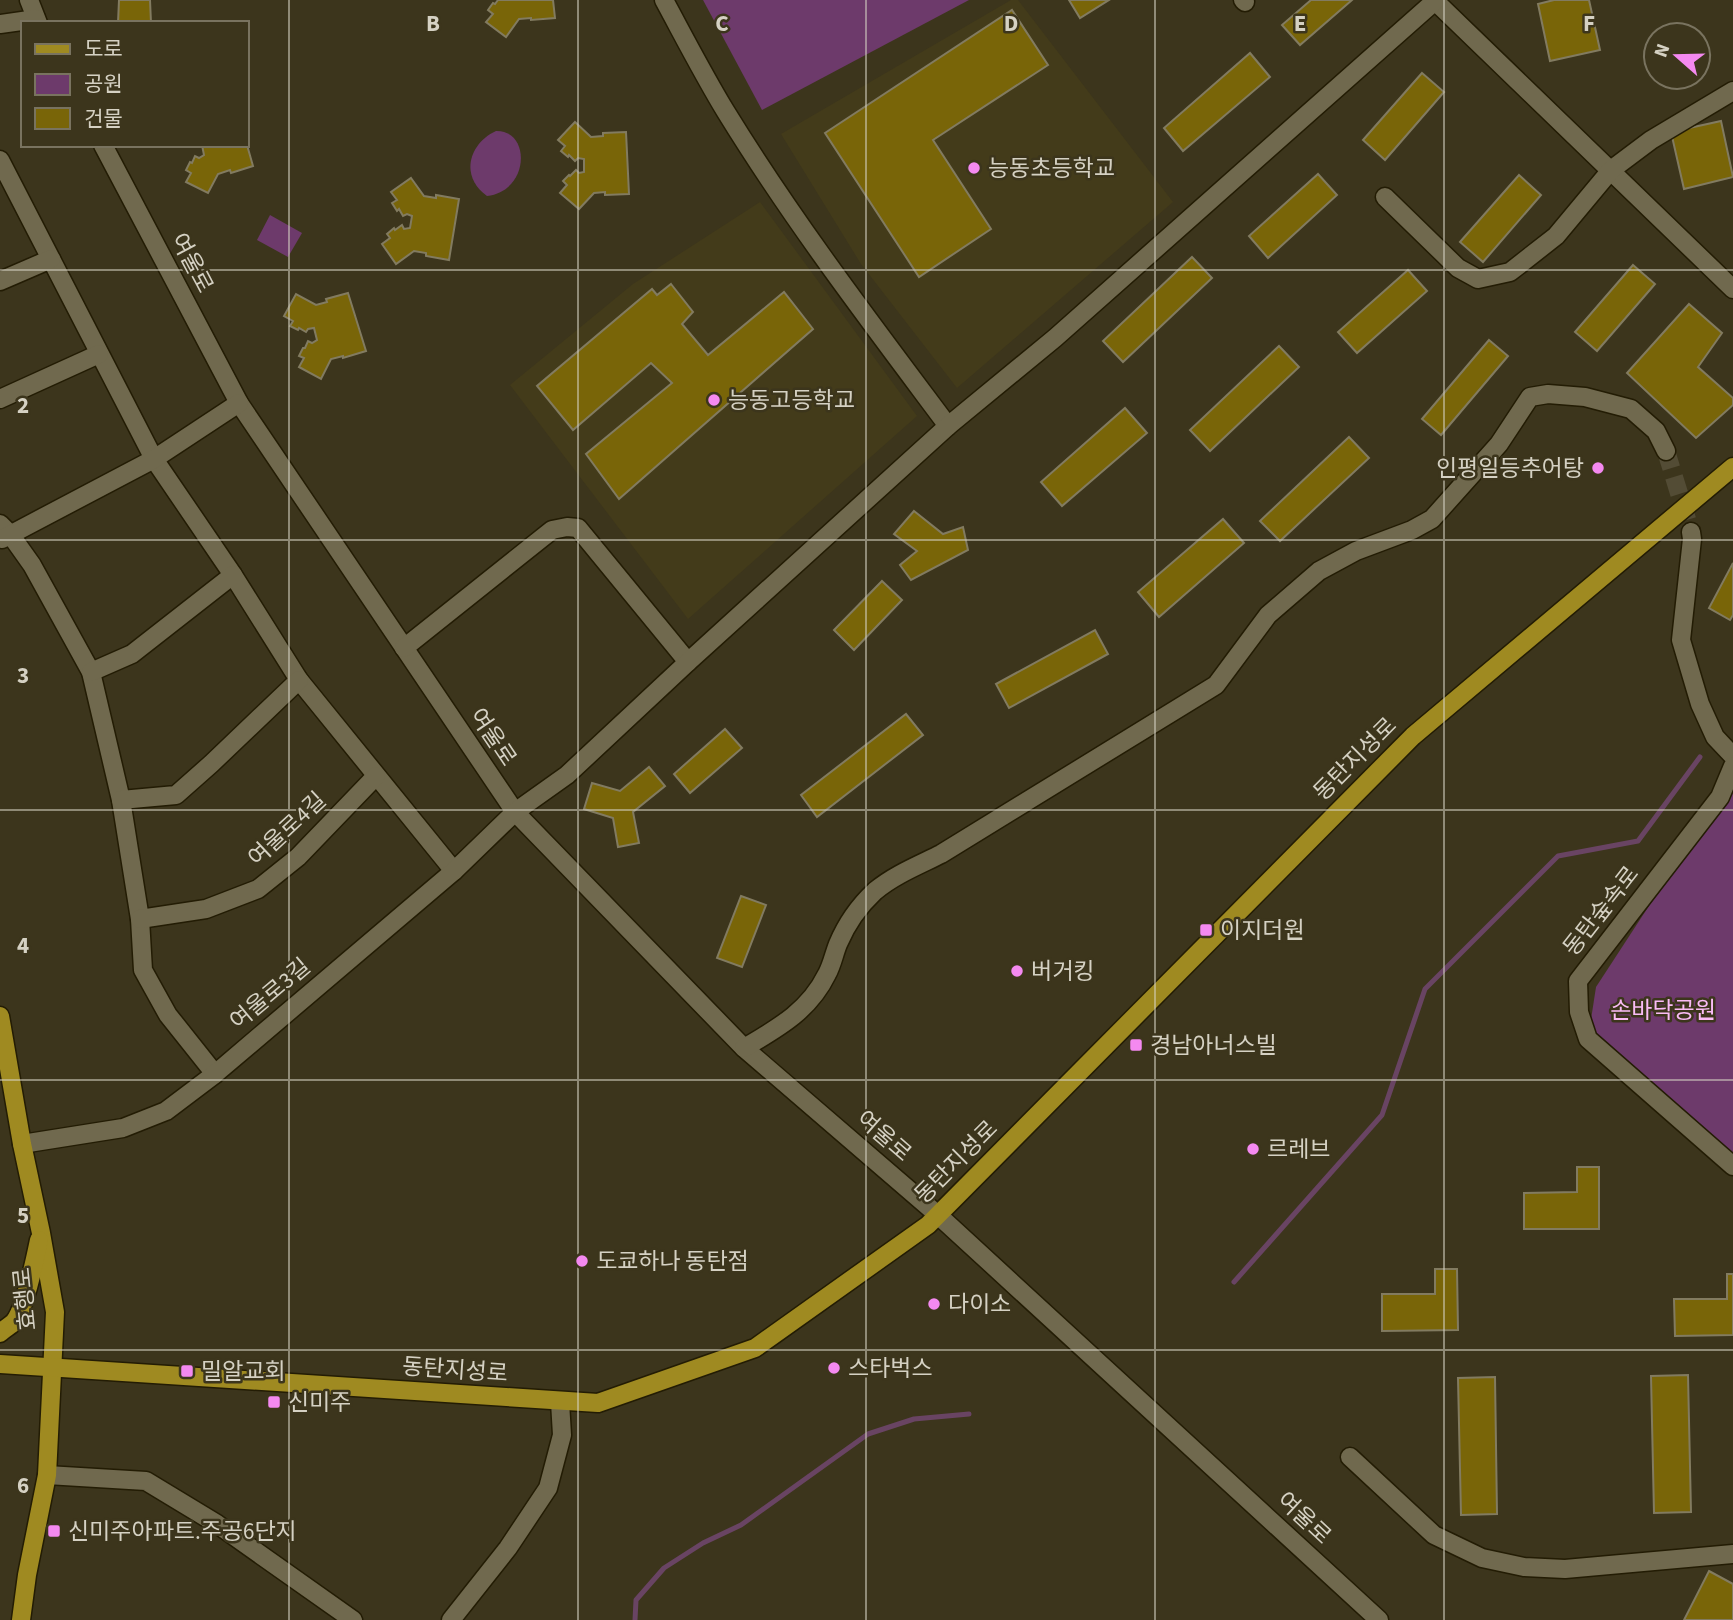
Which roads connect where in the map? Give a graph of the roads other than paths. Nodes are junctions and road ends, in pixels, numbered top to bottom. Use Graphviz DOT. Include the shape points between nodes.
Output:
graph roads {
  1 [pos="29,0"];
  2 [pos="664,0"];
  3 [pos="1435,1"];
  4 [pos="37,21"];
  5 [pos="21,22"];
  6 [pos="0,24"];
  7 [pos="1733,91"];
  8 [pos="104,147"];
  9 [pos="0,160"];
  10 [pos="1611,170"];
  11 [pos="1385,197"];
  12 [pos="51,259"];
  13 [pos="0,281"];
  14 [pos="1733,289"];
  15 [pos="99,354"];
  16 [pos="0,399"];
  17 [pos="239,403"];
  18 [pos="947,426"];
  19 [pos="1666,451"];
  20 [pos="153,459"];
  21 [pos="1733,467"];
  22 [pos="1691,532"];
  23 [pos="3,533"];
  24 [pos="233,575"];
  25 [pos="404,648"];
  26 [pos="688,662"];
  27 [pos="90,672"];
  28 [pos="299,680"];
  29 [pos="1733,756"];
  30 [pos="1733,766"];
  31 [pos="376,776"];
  32 [pos="121,800"];
  33 [pos="514,812"];
  34 [pos="454,871"];
  35 [pos="140,919"];
  36 [pos="0,1016"];
  37 [pos="744,1048"];
  38 [pos="215,1073"];
  39 [pos="22,1144"];
  40 [pos="1733,1166"];
  41 [pos="938,1215"];
  42 [pos="41,1233"];
  43 [pos="0,1333"];
  44 [pos="0,1364"];
  45 [pos="52,1367"];
  46 [pos="560,1402"];
  47 [pos="1350,1457"];
  48 [pos="47,1475"];
  49 [pos="1733,1554"];
  50 [pos="19,1616"];
  51 [pos="353,1620"];
  52 [pos="451,1620"];
  53 [pos="1379,1620"];
  1 -- 4 [label="street"];
  2 -- 18 [label="street" via="780,195"];
  3 -- 10 [label="street"];
  3 -- 18 [label="street, 여울로3길" via="1055,338"];
  5 -- 6 [label="street"];
  7 -- 10 [label="street"];
  8 -- 17 [label="street, 여울로"];
  9 -- 12 [label="street"];
  10 -- 11 [label="street" via="1556,236 1510,272 1478,279 1458,268"];
  10 -- 14 [label="street"];
  12 -- 13 [label="street"];
  12 -- 15 [label="street"];
  15 -- 16 [label="street"];
  15 -- 20 [label="street"];
  17 -- 20 [label="street"];
  17 -- 25 [label="street, 여울로"];
  18 -- 26 [label="street, 여울로3길"];
  19 -- 37 [label="street" via="1656,430 1631,409 1585,397 1530,397 1499,444 1432,519 1319,571 1268,615 1216,685 875,892 853,918 811,1000 783,1025"];
  20 -- 23 [label="street"];
  20 -- 24 [label="street"];
  21 -- 41 [label="main road, 동탄지성로" via="1413,736"];
  22 -- 29 [label="street" via="1682,640 1700,704 1715,737"];
  23 -- 27 [label="street" via="32,565"];
  24 -- 27 [label="street" via="132,654"];
  24 -- 28 [label="street"];
  25 -- 26 [label="street" via="552,530 567,527 579,528"];
  25 -- 33 [label="street, 여울로"];
  26 -- 33 [label="street, 여울로3길" via="567,775"];
  27 -- 32 [label="street"];
  28 -- 31 [label="street"];
  28 -- 32 [label="street" via="176,795"];
  30 -- 40 [label="street, 동탄숲속로" via="1720,797 1578,981 1579,1012 1588,1039"];
  31 -- 34 [label="street"];
  31 -- 35 [label="street, 여울로4길" via="298,857 258,890 206,909"];
  32 -- 35 [label="street"];
  33 -- 34 [label="street, 여울로3길"];
  33 -- 37 [label="street, 여울로"];
  34 -- 38 [label="street, 여울로3길"];
  35 -- 38 [label="street" via="144,970 169,1015"];
  36 -- 39 [label="main road, 효행로"];
  37 -- 41 [label="street, 여울로"];
  38 -- 39 [label="street, 여울로3길" via="166,1111 123,1128"];
  39 -- 42 [label="main road, 효행로"];
  41 -- 46 [label="main road, 동탄지성로" via="755,1348 598,1404"];
  41 -- 53 [label="street, 여울로"];
  42 -- 43 [label="main road" via="18,1316"];
  42 -- 45 [label="main road, 효행로" via="55,1312"];
  44 -- 45 [label="main road, 동탄지성로"];
  45 -- 46 [label="main road, 동탄지성로"];
  45 -- 48 [label="main road, 효행로"];
  46 -- 52 [label="street" via="562,1435 548,1488"];
  47 -- 49 [label="street" via="1434,1535 1482,1558 1565,1569"];
  48 -- 50 [label="main road, 효행로"];
  48 -- 51 [label="street" via="146,1481 217,1524"];
}
